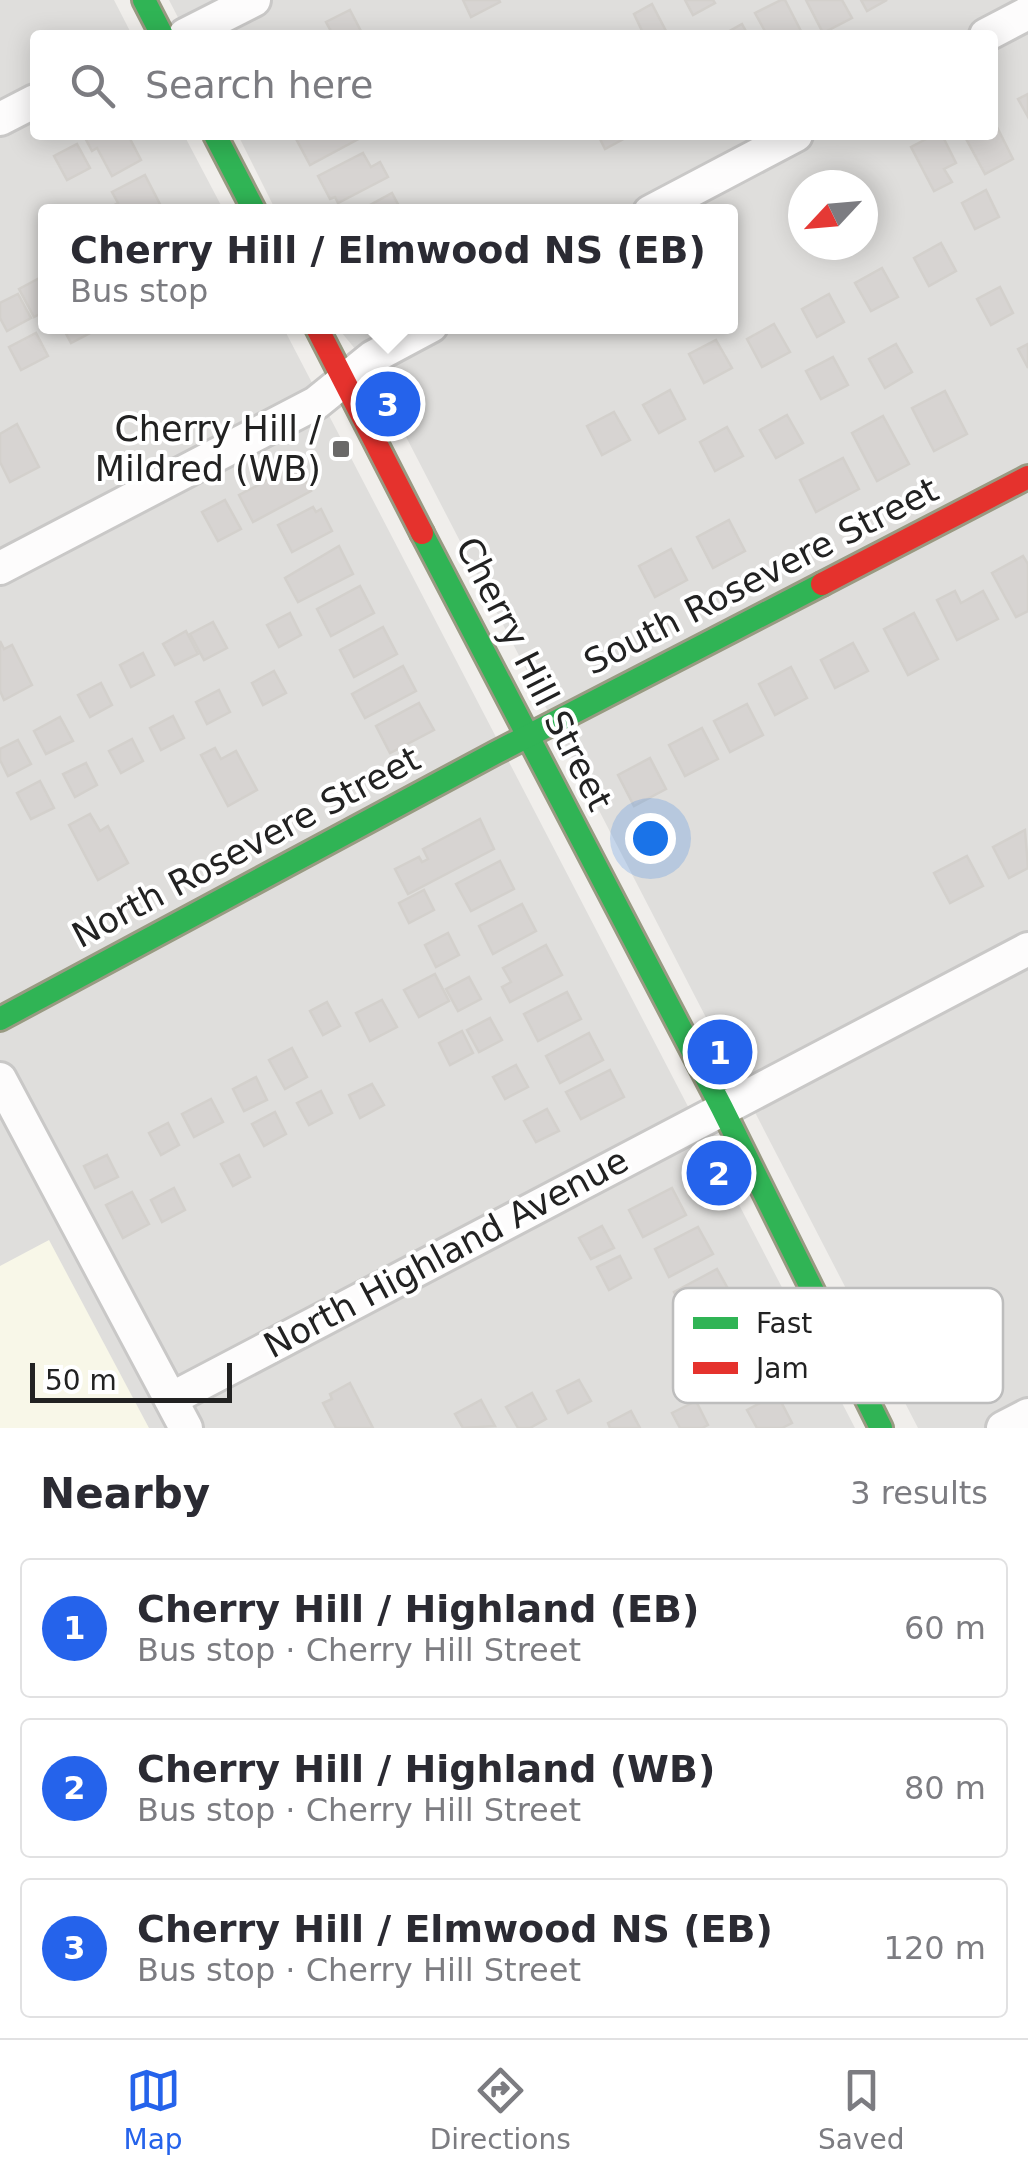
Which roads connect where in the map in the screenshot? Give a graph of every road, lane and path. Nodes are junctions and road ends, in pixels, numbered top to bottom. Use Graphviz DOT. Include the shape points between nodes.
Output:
graph roads {
  1 [pos="144,0"];
  2 [pos="254,0"];
  3 [pos="1028,13"];
  4 [pos="159,30"];
  5 [pos="194,30"];
  6 [pos="996,30"];
  7 [pos="30,104"];
  8 [pos="0,120"];
  9 [pos="218,140"];
  10 [pos="787,140"];
  11 [pos="251,204"];
  12 [pos="665,204"];
  13 [pos="320,334"];
  14 [pos="416,334"];
  15 [pos="342,381"];
  16 [pos="1028,477"];
  17 [pos="0,568"];
  18 [pos="526,736"];
  19 [pos="1028,949"];
  20 [pos="0,1019"];
  21 [pos="0,1078"];
  22 [pos="722,1108"];
  23 [pos="811,1288"];
  24 [pos="869,1403"];
  25 [pos="179,1414"];
  26 [pos="1028,1415"];
  27 [pos="881,1428"];
  28 [pos="1003,1428"];
  1 -- 4 [label="street"];
  2 -- 5 [label="street"];
  3 -- 6 [label="street"];
  7 -- 8 [label="street"];
  9 -- 11 [label="street"];
  10 -- 12 [label="street"];
  13 -- 15 [label="street, Cherry Hill Street"];
  14 -- 15 [label="street"];
  15 -- 17 [label="street" via="316,403"];
  15 -- 18 [label="street, Cherry Hill Street"];
  16 -- 18 [label="street, South Rosevere Street"];
  18 -- 20 [label="street, North Rosevere Street"];
  18 -- 22 [label="street, Cherry Hill Street"];
  19 -- 22 [label="street, North Highland Avenue"];
  21 -- 25 [label="street"];
  22 -- 23 [label="street, Cherry Hill Street"];
  22 -- 25 [label="street, North Highland Avenue"];
  24 -- 27 [label="street, Cherry Hill Street"];
  26 -- 28 [label="street"];
}
